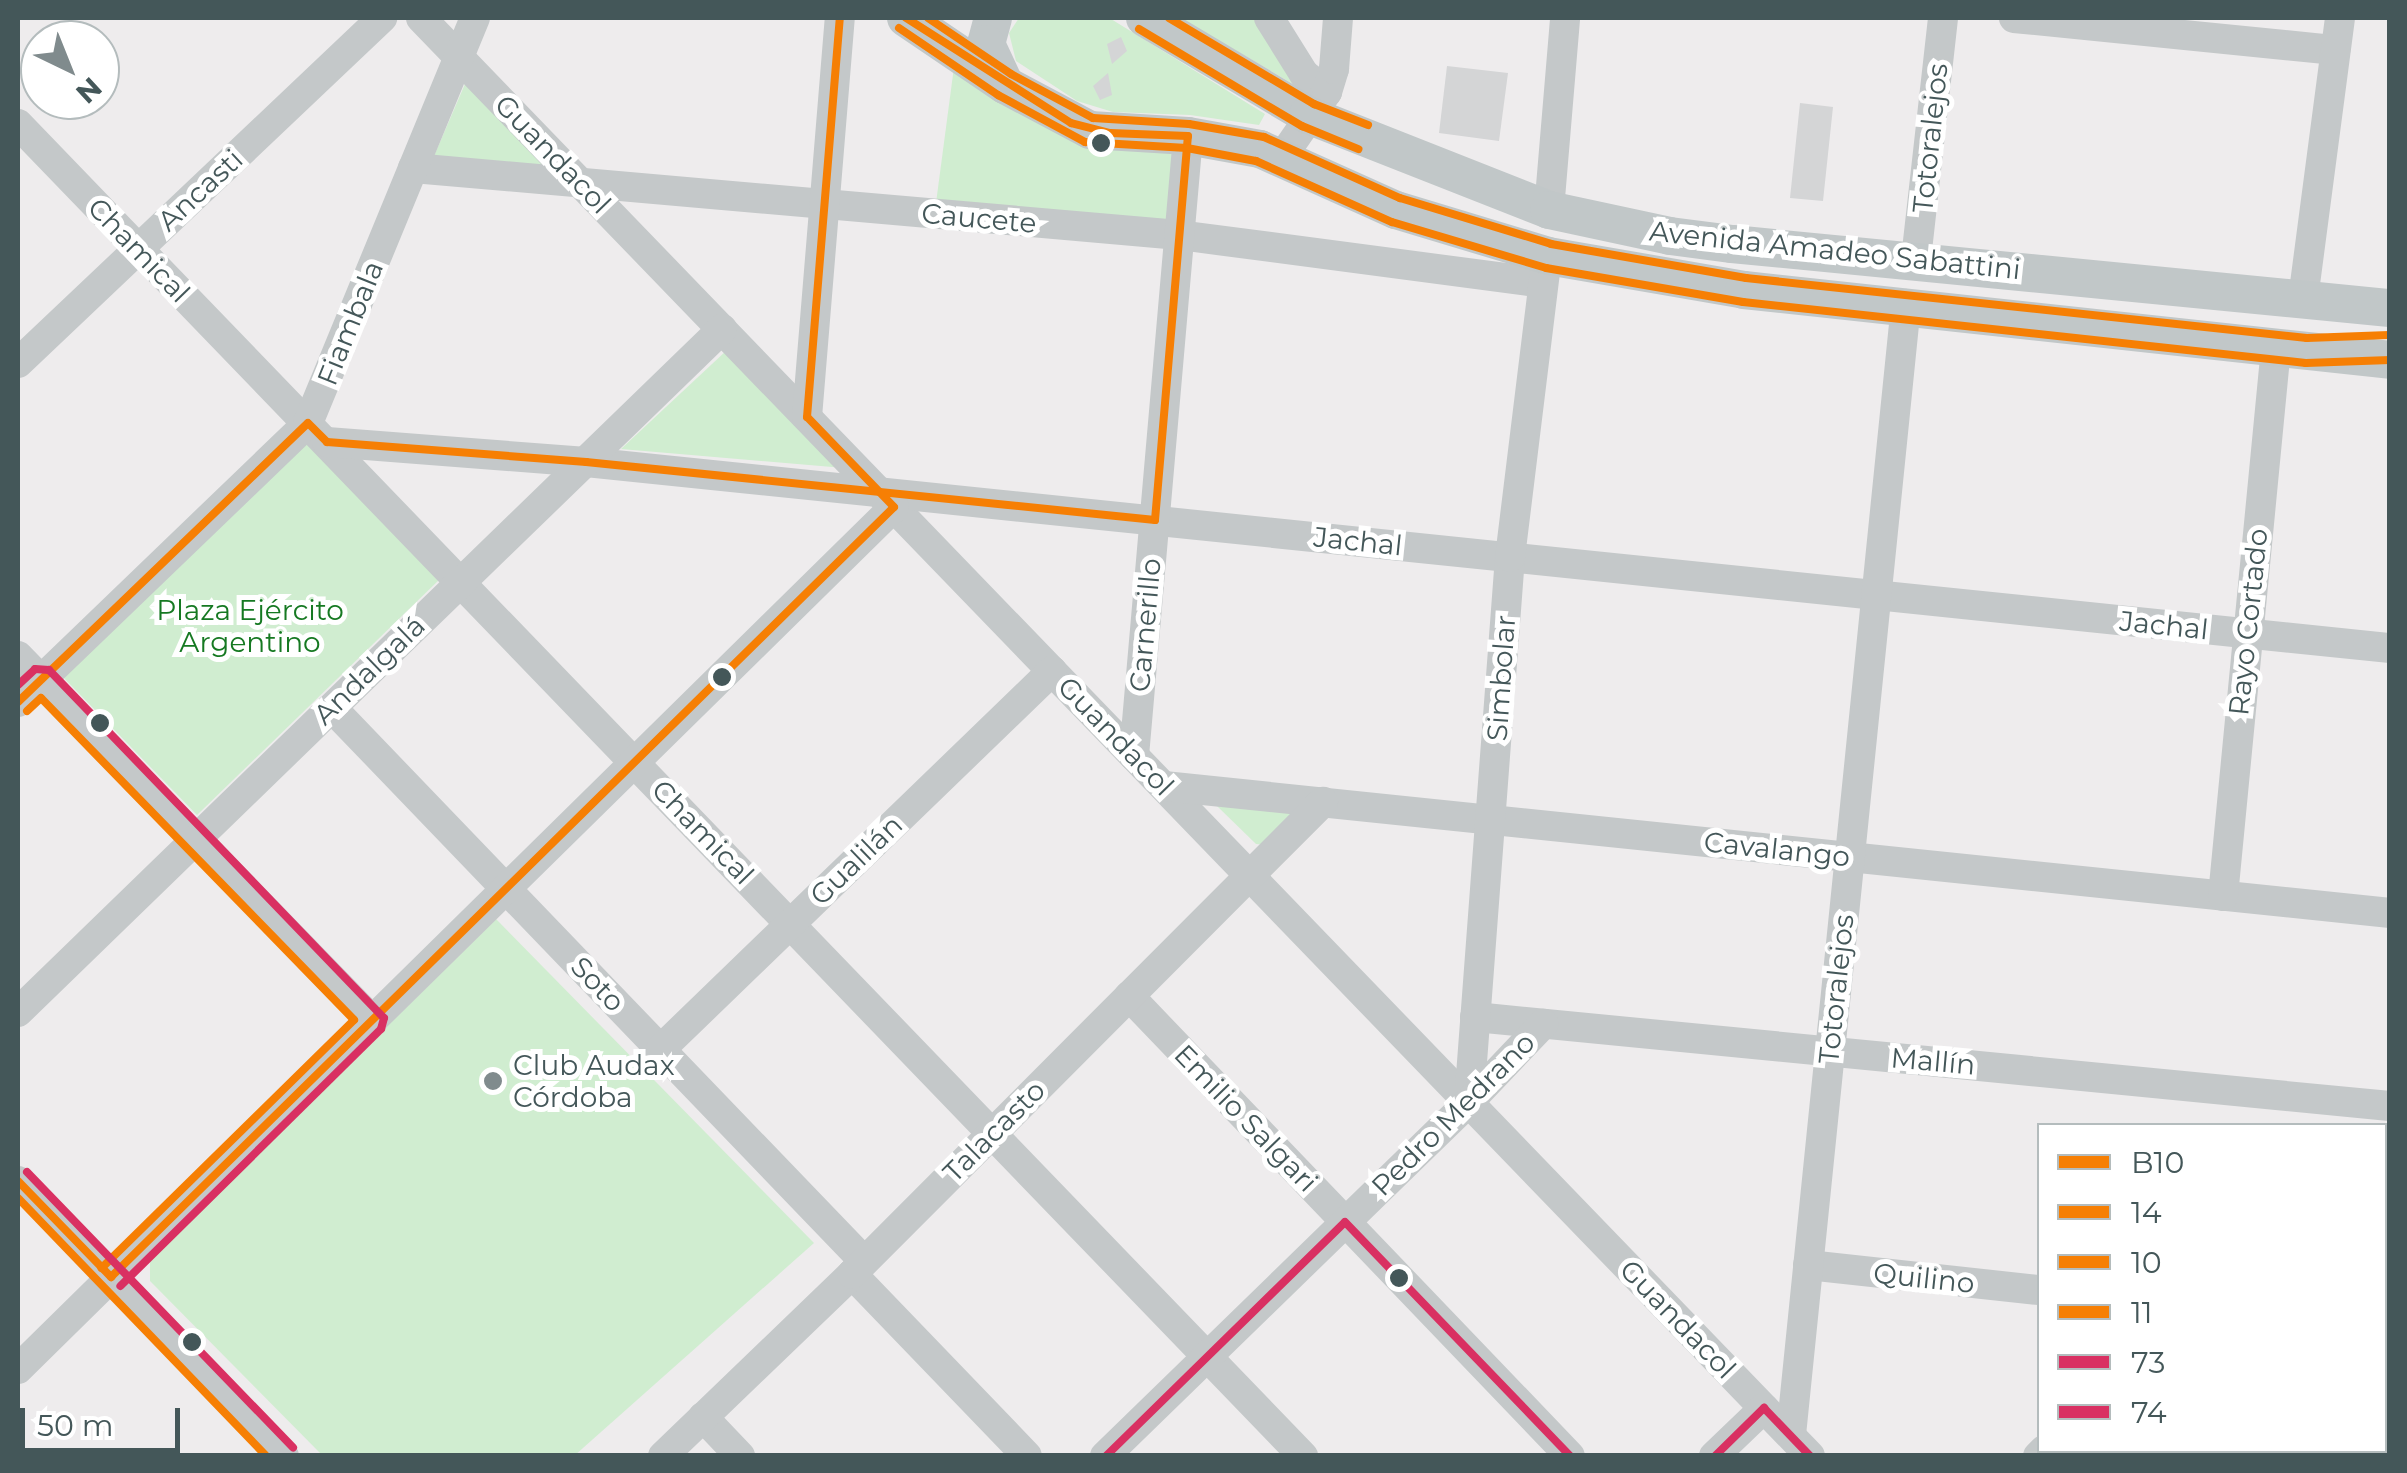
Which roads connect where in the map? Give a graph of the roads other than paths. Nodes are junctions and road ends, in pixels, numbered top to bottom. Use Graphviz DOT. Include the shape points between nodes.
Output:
graph roads {
  1 [pos="382,18"];
  2 [pos="421,18"];
  3 [pos="474,18"];
  4 [pos="840,18"];
  5 [pos="906,18"];
  6 [pos="993,18"];
  7 [pos="1145,18"];
  8 [pos="1270,18"];
  9 [pos="1338,18"];
  10 [pos="1565,18"];
  11 [pos="1943,18"];
  12 [pos="2014,18"];
  13 [pos="2340,18"];
  14 [pos="2336,50"];
  15 [pos="458,56"];
  16 [pos="1005,85"];
  17 [pos="1318,103"];
  18 [pos="18,124"];
  19 [pos="1188,136"];
  20 [pos="1282,157"];
  21 [pos="413,168"];
  22 [pos="581,183"];
  23 [pos="822,204"];
  24 [pos="1549,210"];
  25 [pos="1179,235"];
  26 [pos="138,249"];
  27 [pos="1916,260"];
  28 [pos="1545,270"];
  29 [pos="2303,298"];
  30 [pos="1906,304"];
  31 [pos="2390,308"];
  32 [pos="722,330"];
  33 [pos="2390,347"];
  34 [pos="2291,350"];
  35 [pos="2390,360"];
  36 [pos="18,363"];
  37 [pos="807,417"];
  38 [pos="317,432"];
  39 [pos="586,462"];
  40 [pos="886,499"];
  41 [pos="1154,520"];
  42 [pos="1510,557"];
  43 [pos="460,581"];
  44 [pos="1876,595"];
  45 [pos="2247,633"];
  46 [pos="2390,648"];
  47 [pos="18,656"];
  48 [pos="1052,671"];
  49 [pos="40,680"];
  50 [pos="18,702"];
  51 [pos="332,708"];
  52 [pos="1134,756"];
  53 [pos="633,760"];
  54 [pos="1164,786"];
  55 [pos="1323,802"];
  56 [pos="1490,819"];
  57 [pos="197,838"];
  58 [pos="1850,857"];
  59 [pos="1250,876"];
  60 [pos="506,888"];
  61 [pos="2222,896"];
  62 [pos="2390,913"];
  63 [pos="790,924"];
  64 [pos="1129,996"];
  65 [pos="18,1012"];
  66 [pos="1476,1017"];
  67 [pos="372,1020"];
  68 [pos="1542,1024"];
  69 [pos="661,1050"];
  70 [pos="1830,1051"];
  71 [pos="1469,1102"];
  72 [pos="2390,1106"];
  73 [pos="992,1133"];
  74 [pos="18,1181"];
  75 [pos="1346,1222"];
  76 [pos="1808,1265"];
  77 [pos="858,1267"];
  78 [pos="111,1277"];
  79 [pos="2037,1290"];
  80 [pos="1207,1356"];
  81 [pos="18,1369"];
  82 [pos="1764,1408"];
  83 [pos="703,1417"];
  84 [pos="1800,1445"];
  85 [pos="284,1456"];
  86 [pos="663,1456"];
  87 [pos="740,1456"];
  88 [pos="1027,1456"];
  89 [pos="1105,1456"];
  90 [pos="1303,1456"];
  91 [pos="1570,1456"];
  92 [pos="1714,1456"];
  1 -- 26 [label="street, Ancasti"];
  2 -- 15 [label="street, Guandacol"];
  3 -- 15 [label="street, Fiambala"];
  4 -- 23 [label="street"];
  5 -- 16 [label="main road, Avenida Amadeo Sabattini"];
  6 -- 16 [label="main road" via="986,44"];
  7 -- 17 [label="main road, Avenida Amadeo Sabattini"];
  8 -- 17 [label="street"];
  9 -- 17 [label="street" via="1334,69"];
  10 -- 24 [label="street"];
  11 -- 27 [label="street, Totoralejos"];
  12 -- 14 [label="street"];
  13 -- 14 [label="street"];
  14 -- 29 [label="street"];
  15 -- 21 [label="street, Fiambala"];
  15 -- 22 [label="street, Guandacol"];
  16 -- 19 [label="main road, Avenida Amadeo Sabattini" via="1090,130"];
  17 -- 20 [label="street"];
  17 -- 24 [label="main road, Avenida Amadeo Sabattini"];
  18 -- 26 [label="street, Chamical"];
  19 -- 20 [label="main road, Avenida Amadeo Sabattini"];
  19 -- 25 [label="street, Carnerillo"];
  20 -- 28 [label="main road, Avenida Amadeo Sabattini"];
  21 -- 22 [label="street, Caucete"];
  21 -- 38 [label="street, Fiambala"];
  22 -- 23 [label="street, Caucete"];
  22 -- 32 [label="street, Guandacol"];
  23 -- 25 [label="street, Caucete"];
  23 -- 37 [label="street"];
  24 -- 27 [label="main road, Avenida Amadeo Sabattini" via="1670,236"];
  25 -- 28 [label="street, Caucete"];
  25 -- 41 [label="street, Carnerillo"];
  26 -- 36 [label="street, Ancasti"];
  26 -- 38 [label="street, Chamical"];
  27 -- 29 [label="main road, Avenida Amadeo Sabattini"];
  28 -- 30 [label="main road, Avenida Amadeo Sabattini"];
  28 -- 42 [label="street, Simbolar"];
  29 -- 31 [label="main road, Avenida Amadeo Sabattini"];
  30 -- 34 [label="main road, Avenida Amadeo Sabattini"];
  30 -- 44 [label="street, Totoralejos"];
  32 -- 37 [label="street, Guandacol"];
  32 -- 39 [label="street, Andalgalá"];
  33 -- 34 [label="street"];
  34 -- 35 [label="main road, Avenida Amadeo Sabattini"];
  34 -- 45 [label="street, Rayo Cortado"];
  37 -- 40 [label="street, Guandacol"];
  38 -- 39 [label="street, Jachal"];
  38 -- 43 [label="street, Chamical"];
  38 -- 49 [label="street, Fiambala"];
  39 -- 40 [label="street, Jachal"];
  39 -- 43 [label="street, Andalgalá"];
  40 -- 41 [label="street, Jachal"];
  40 -- 48 [label="street, Guandacol"];
  40 -- 53 [label="street"];
  41 -- 42 [label="street, Jachal"];
  41 -- 52 [label="street, Carnerillo"];
  42 -- 44 [label="street, Jachal"];
  42 -- 56 [label="street, Simbolar"];
  43 -- 51 [label="street, Andalgalá"];
  43 -- 53 [label="street, Chamical"];
  44 -- 45 [label="street, Jachal"];
  44 -- 58 [label="street, Totoralejos"];
  45 -- 46 [label="street, Jachal"];
  45 -- 61 [label="street, Rayo Cortado"];
  47 -- 49 [label="street"];
  48 -- 52 [label="street, Guandacol"];
  48 -- 63 [label="street, Gualilán"];
  49 -- 50 [label="street, Fiambala"];
  49 -- 57 [label="street"];
  51 -- 57 [label="street, Andalgalá"];
  51 -- 60 [label="street, Soto"];
  52 -- 54 [label="street, Guandacol"];
  53 -- 60 [label="street"];
  53 -- 63 [label="street, Chamical"];
  54 -- 55 [label="street, Cavalango"];
  54 -- 59 [label="street, Guandacol"];
  55 -- 56 [label="street, Cavalango"];
  55 -- 59 [label="street, Talacasto"];
  56 -- 58 [label="street, Cavalango"];
  56 -- 66 [label="street, Simbolar"];
  57 -- 65 [label="street, Andalgalá"];
  57 -- 67 [label="street"];
  58 -- 61 [label="street, Cavalango"];
  58 -- 70 [label="street, Totoralejos"];
  59 -- 64 [label="street, Talacasto"];
  59 -- 71 [label="street, Guandacol"];
  60 -- 67 [label="street"];
  60 -- 69 [label="street, Soto"];
  61 -- 62 [label="street, Cavalango"];
  63 -- 69 [label="street, Gualilán"];
  63 -- 73 [label="street, Chamical"];
  64 -- 73 [label="street, Talacasto"];
  64 -- 75 [label="street, Emilio Salgari"];
  66 -- 68 [label="street, Mallín"];
  66 -- 71 [label="street, Simbolar"];
  67 -- 78 [label="street"];
  68 -- 70 [label="street, Mallín"];
  68 -- 71 [label="street, Pedro Medrano"];
  69 -- 77 [label="street, Soto"];
  70 -- 72 [label="street, Mallín"];
  70 -- 76 [label="street, Totoralejos"];
  71 -- 75 [label="street, Pedro Medrano"];
  71 -- 82 [label="street, Guandacol"];
  73 -- 77 [label="street, Talacasto"];
  73 -- 80 [label="street, Chamical"];
  74 -- 78 [label="street"];
  75 -- 80 [label="street, Pedro Medrano"];
  75 -- 91 [label="street, Emilio Salgari"];
  76 -- 79 [label="street, Quilino"];
  76 -- 84 [label="street, Totoralejos"];
  77 -- 83 [label="street, Talacasto"];
  77 -- 88 [label="street, Soto"];
  78 -- 81 [label="street"];
  78 -- 85 [label="street"];
  80 -- 89 [label="street, Pedro Medrano"];
  80 -- 90 [label="street, Chamical"];
  82 -- 84 [label="street, Guandacol"];
  82 -- 92 [label="street"];
  83 -- 86 [label="street, Talacasto"];
  83 -- 87 [label="street"];
}
